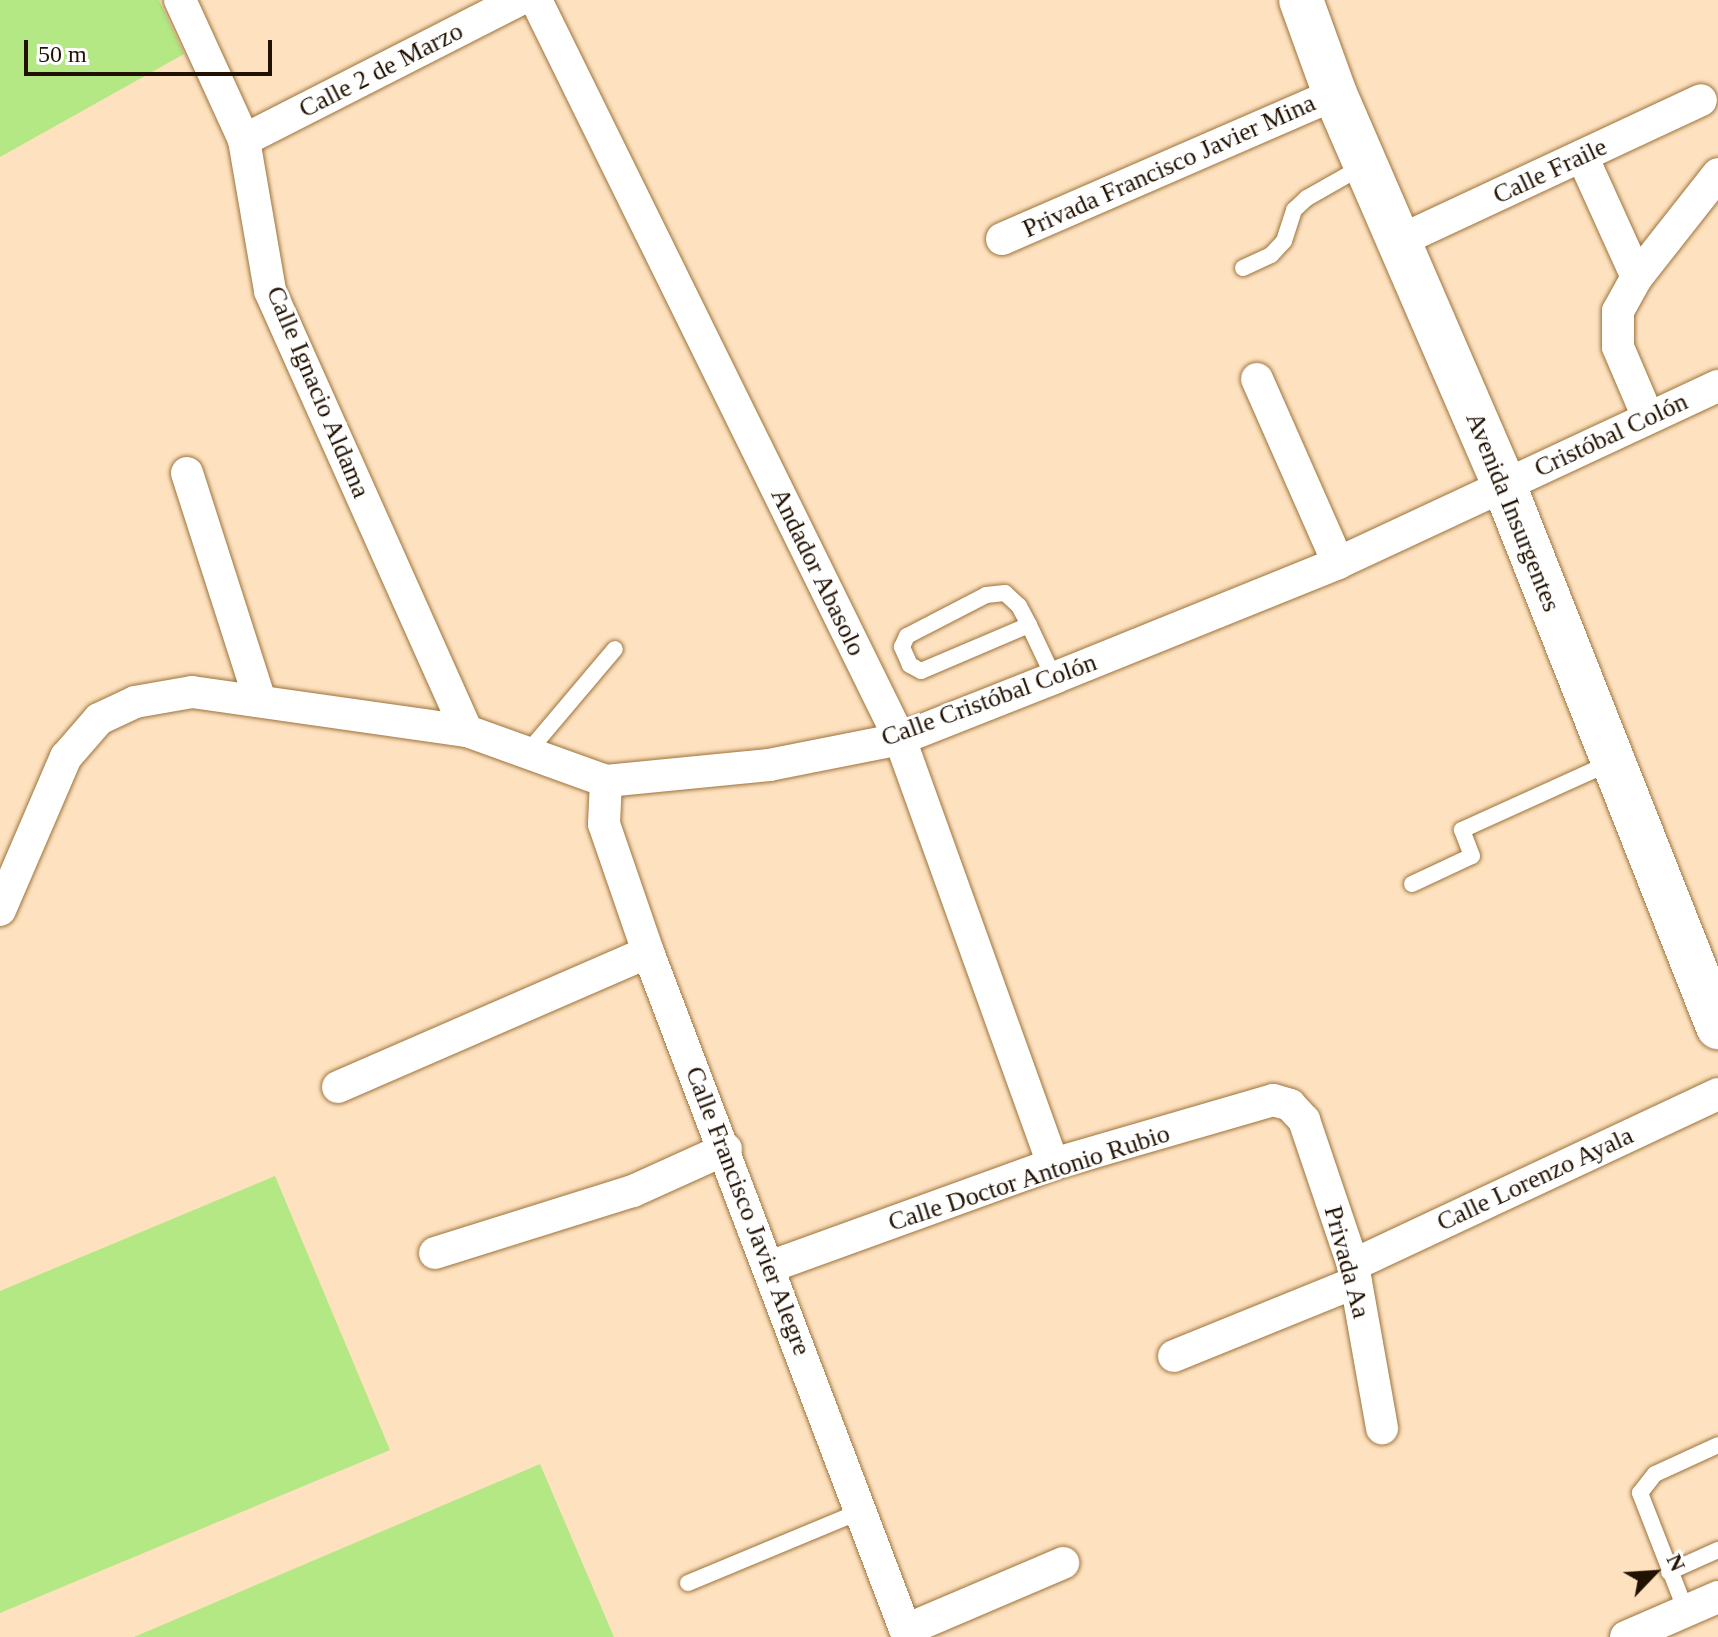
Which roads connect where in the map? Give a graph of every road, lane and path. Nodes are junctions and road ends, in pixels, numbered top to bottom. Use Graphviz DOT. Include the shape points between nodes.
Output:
graph roads {
  1 [pos="180,0"];
  2 [pos="519,0"];
  3 [pos="536,0"];
  4 [pos="1301,0"];
  5 [pos="1335,94"];
  6 [pos="1701,100"];
  7 [pos="244,140"];
  8 [pos="1582,156"];
  9 [pos="1366,165"];
  10 [pos="1718,174"];
  11 [pos="1002,239"];
  12 [pos="1399,241"];
  13 [pos="1243,268"];
  14 [pos="1637,277"];
  15 [pos="1257,379"];
  16 [pos="1718,386"];
  17 [pos="1647,415"];
  18 [pos="187,473"];
  19 [pos="1504,485"];
  20 [pos="1338,563"];
  21 [pos="1029,625"];
  22 [pos="615,649"];
  23 [pos="1054,678"];
  24 [pos="260,701"];
  25 [pos="467,731"];
  26 [pos="900,739"];
  27 [pos="527,753"];
  28 [pos="1613,762"];
  29 [pos="606,781"];
  30 [pos="1412,884"];
  31 [pos="0,910"];
  32 [pos="648,952"];
  33 [pos="1718,1027"];
  34 [pos="338,1087"];
  35 [pos="1718,1094"];
  36 [pos="1290,1105"];
  37 [pos="726,1149"];
  38 [pos="1053,1164"];
  39 [pos="435,1253"];
  40 [pos="769,1267"];
  41 [pos="1354,1274"];
  42 [pos="1174,1356"];
  43 [pos="1382,1428"];
  44 [pos="1718,1445"];
  45 [pos="861,1511"];
  46 [pos="1718,1550"];
  47 [pos="1063,1563"];
  48 [pos="1669,1572"];
  49 [pos="688,1583"];
  50 [pos="1718,1597"];
  51 [pos="1686,1611"];
  52 [pos="907,1633"];
  53 [pos="1626,1637"];
  1 -- 7 [label="street, Calle Ignacio Aldama"];
  2 -- 7 [label="street, Calle 2 de Marzo"];
  3 -- 26 [label="street, Andador Abasolo"];
  4 -- 5 [label="main road, Avenida Insurgentes"];
  5 -- 9 [label="main road, Avenida Insurgentes"];
  5 -- 11 [label="street, Privada Francisco Javier Mina"];
  6 -- 8 [label="street, Calle Fraile"];
  7 -- 25 [label="street, Calle Ignacio Aldama" via="270,291"];
  8 -- 12 [label="street, Calle Fraile"];
  8 -- 14 [label="street"];
  9 -- 12 [label="main road, Avenida Insurgentes"];
  9 -- 13 [label="lane" via="1307,198 1294,210 1284,241 1271,255"];
  10 -- 14 [label="street"];
  12 -- 19 [label="main road, Avenida Insurgentes"];
  14 -- 17 [label="street" via="1618,311 1618,347"];
  15 -- 20 [label="street"];
  16 -- 17 [label="street, Cristóbal Colón"];
  17 -- 19 [label="street, Cristóbal Colón"];
  18 -- 24 [label="street"];
  19 -- 20 [label="street, Calle Cristóbal Colón"];
  19 -- 28 [label="main road, Avenida Insurgentes"];
  20 -- 23 [label="street, Calle Cristóbal Colón"];
  21 -- 21 [label="lane" via="1005,593 986,595 907,636 902,647 910,665 921,671"];
  21 -- 23 [label="lane"];
  22 -- 27 [label="lane"];
  23 -- 26 [label="street, Calle Cristóbal Colón"];
  24 -- 25 [label="street, Calle Cristóbal Colón"];
  24 -- 31 [label="street, Calle Cristóbal Colón" via="192,692 135,702 99,719 66,757"];
  25 -- 27 [label="street, Calle Cristóbal Colón"];
  26 -- 29 [label="street, Calle Cristóbal Colón" via="769,765"];
  26 -- 38 [label="street, Andador Abasolo"];
  27 -- 29 [label="street, Calle Cristóbal Colón"];
  28 -- 30 [label="lane" via="1462,830 1472,856"];
  28 -- 33 [label="main road, Avenida Insurgentes"];
  29 -- 32 [label="street, Calle Francisco Javier Alegre" via="604,824"];
  32 -- 34 [label="street"];
  32 -- 37 [label="street, Calle Francisco Javier Alegre"];
  35 -- 41 [label="street, Calle Lorenzo Ayala"];
  36 -- 38 [label="street, Calle Doctor Antonio Rubio" via="1273,1100"];
  36 -- 41 [label="street, Privada Aa" via="1304,1120"];
  37 -- 39 [label="street" via="633,1191"];
  37 -- 40 [label="street, Calle Francisco Javier Alegre"];
  38 -- 40 [label="street, Calle Doctor Antonio Rubio"];
  40 -- 45 [label="street, Calle Francisco Javier Alegre"];
  41 -- 42 [label="street, Calle Lorenzo Ayala"];
  41 -- 43 [label="street, Privada Aa"];
  44 -- 48 [label="lane" via="1645,1481 1642,1505"];
  45 -- 49 [label="lane"];
  45 -- 52 [label="street, Calle Francisco Javier Alegre"];
  46 -- 48 [label="lane"];
  47 -- 52 [label="street"];
  48 -- 51 [label="lane"];
  50 -- 51 [label="street"];
  51 -- 53 [label="street"];
}
